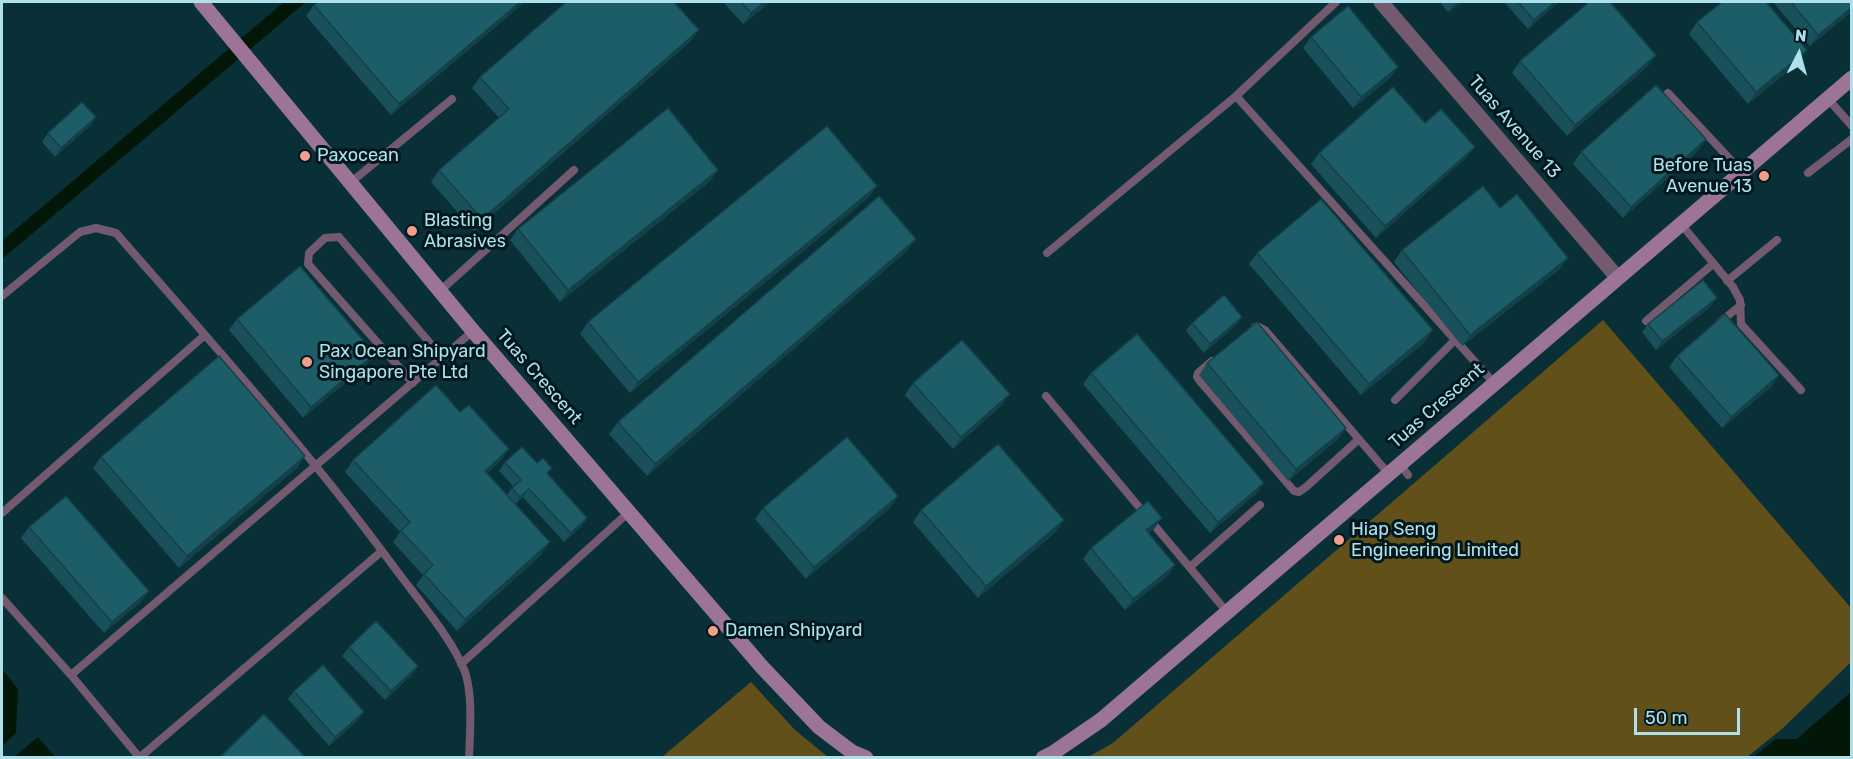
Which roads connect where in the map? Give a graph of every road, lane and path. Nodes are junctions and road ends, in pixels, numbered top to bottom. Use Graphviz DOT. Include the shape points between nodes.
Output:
graph roads {
  1 [pos="201,2"];
  2 [pos="1336,2"];
  3 [pos="1381,2"];
  4 [pos="1851,78"];
  5 [pos="1668,93"];
  6 [pos="1236,96"];
  7 [pos="452,99"];
  8 [pos="1828,99"];
  9 [pos="1851,126"];
  10 [pos="1851,139"];
  11 [pos="574,170"];
  12 [pos="1742,172"];
  13 [pos="1808,173"];
  14 [pos="350,183"];
  15 [pos="1681,224"];
  16 [pos="1777,240"];
  17 [pos="1047,253"];
  18 [pos="1713,264"];
  19 [pos="1617,277"];
  20 [pos="1727,281"];
  21 [pos="440,291"];
  22 [pos="2,296"];
  23 [pos="1741,305"];
  24 [pos="1646,321"];
  25 [pos="474,331"];
  26 [pos="1709,331"];
  27 [pos="205,335"];
  28 [pos="1244,335"];
  29 [pos="1455,340"];
  30 [pos="442,357"];
  31 [pos="1216,358"];
  32 [pos="413,383"];
  33 [pos="1494,383"];
  34 [pos="1801,390"];
  35 [pos="1046,396"];
  36 [pos="1395,400"];
  37 [pos="1359,439"];
  38 [pos="316,466"];
  39 [pos="1399,471"];
  40 [pos="1260,505"];
  41 [pos="629,512"];
  42 [pos="2,513"];
  43 [pos="382,551"];
  44 [pos="1190,567"];
  45 [pos="2,598"];
  46 [pos="1227,612"];
  47 [pos="461,664"];
  48 [pos="71,675"];
  49 [pos="139,757"];
  50 [pos="469,758"];
  51 [pos="866,758"];
  52 [pos="1042,758"];
  1 -- 14 [label="street, Tuas Crescent"];
  2 -- 6 [label="lane"];
  3 -- 19 [label="street, Tuas Avenue 13"];
  4 -- 8 [label="street, Tuas Crescent"];
  5 -- 12 [label="lane"];
  6 -- 17 [label="lane"];
  6 -- 29 [label="lane"];
  7 -- 14 [label="lane"];
  8 -- 9 [label="lane"];
  8 -- 12 [label="street, Tuas Crescent"];
  10 -- 13 [label="lane"];
  11 -- 21 [label="lane"];
  12 -- 15 [label="street, Tuas Crescent"];
  14 -- 21 [label="street, Tuas Crescent"];
  15 -- 18 [label="lane"];
  15 -- 19 [label="street, Tuas Crescent"];
  16 -- 20 [label="lane"];
  18 -- 20 [label="lane"];
  18 -- 24 [label="lane"];
  19 -- 33 [label="street, Tuas Crescent"];
  20 -- 23 [label="lane"];
  21 -- 25 [label="street, Tuas Crescent"];
  22 -- 27 [label="lane" via="80,232 96,228 116,232"];
  23 -- 26 [label="lane"];
  23 -- 34 [label="lane" via="1741,324"];
  25 -- 30 [label="lane"];
  25 -- 41 [label="street, Tuas Crescent"];
  27 -- 38 [label="lane"];
  27 -- 42 [label="lane"];
  28 -- 37 [label="lane" via="1253,328 1265,330"];
  29 -- 33 [label="lane"];
  29 -- 36 [label="lane"];
  30 -- 32 [label="lane"];
  30 -- 32 [label="lane" via="339,237 326,238 309,253 308,264"];
  31 -- 37 [label="lane" via="1197,376 1294,491 1306,487"];
  32 -- 38 [label="lane"];
  33 -- 39 [label="street, Tuas Crescent"];
  35 -- 44 [label="lane"];
  37 -- 39 [label="lane"];
  38 -- 43 [label="lane"];
  38 -- 48 [label="lane"];
  39 -- 46 [label="street, Tuas Crescent"];
  40 -- 44 [label="lane"];
  41 -- 47 [label="lane"];
  41 -- 51 [label="street, Tuas Crescent" via="819,727"];
  43 -- 47 [label="lane"];
  43 -- 49 [label="lane"];
  44 -- 46 [label="lane"];
  45 -- 48 [label="lane"];
  46 -- 52 [label="street, Tuas Crescent" via="1101,720"];
  47 -- 50 [label="lane" via="469,697"];
  48 -- 49 [label="lane"];
}
